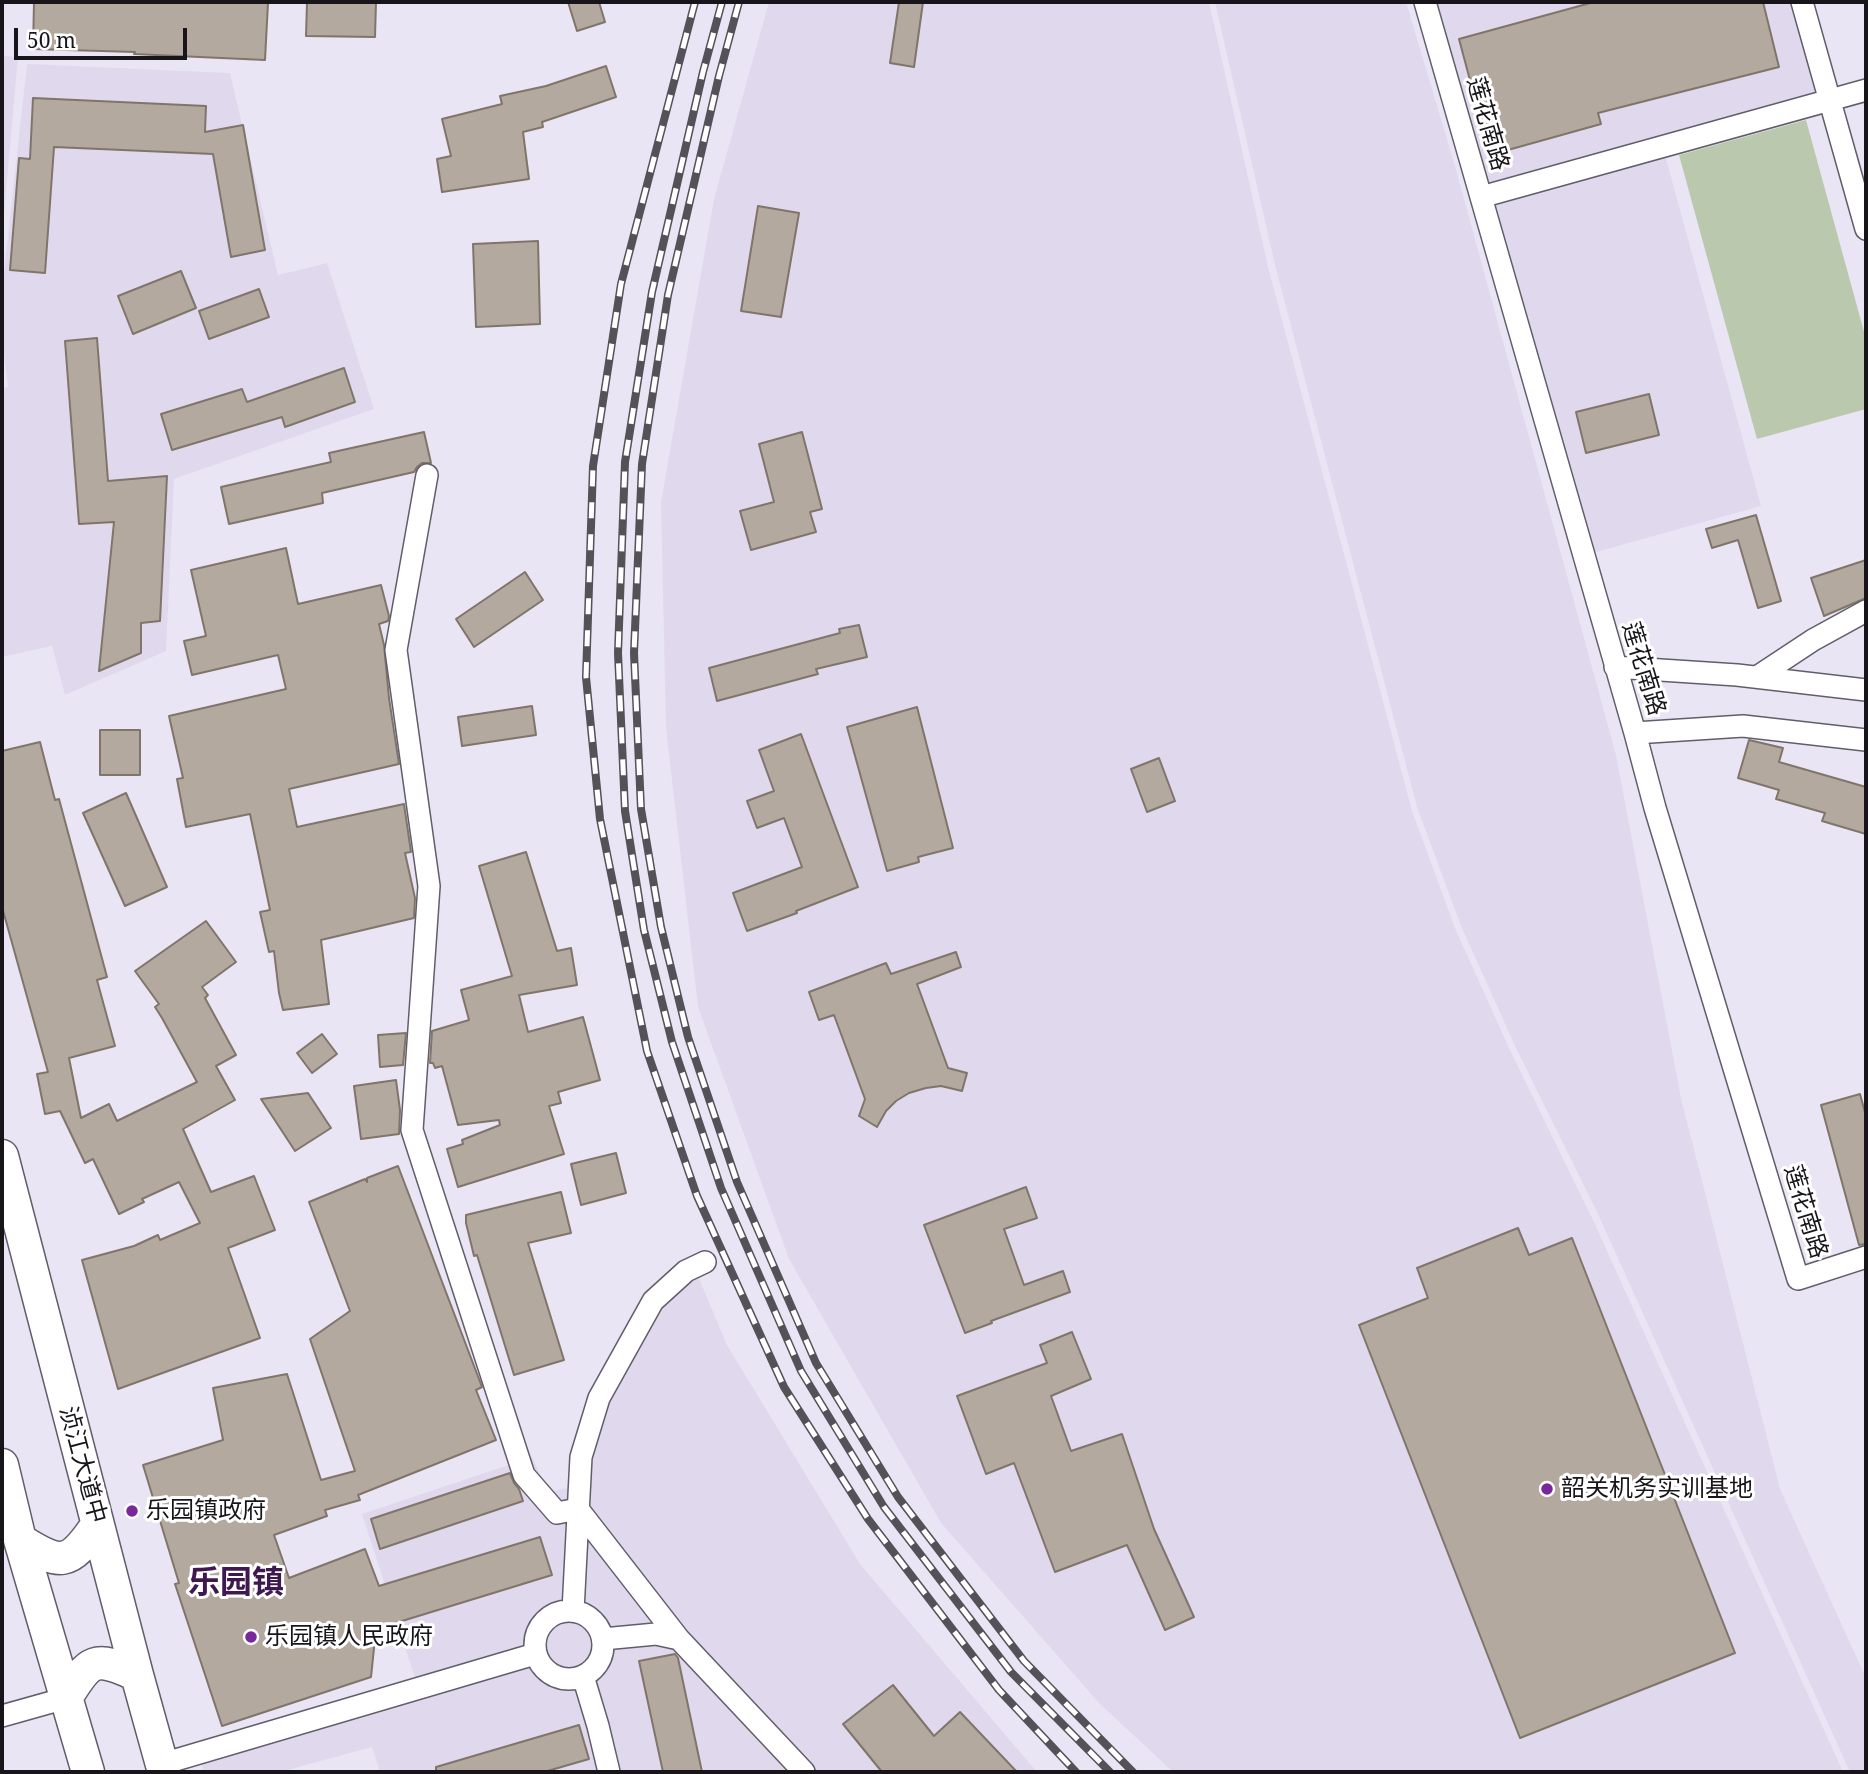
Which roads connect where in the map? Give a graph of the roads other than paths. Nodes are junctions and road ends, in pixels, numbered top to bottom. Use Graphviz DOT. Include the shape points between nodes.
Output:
graph roads {
  1 [pos="1425,2"];
  2 [pos="1802,2"];
  3 [pos="1866,90"];
  4 [pos="1828,100"];
  5 [pos="1481,197"];
  6 [pos="1866,229"];
  7 [pos="427,475"];
  8 [pos="1866,611"];
  9 [pos="1615,667"];
  10 [pos="1757,677"];
  11 [pos="1866,690"];
  12 [pos="1635,733"];
  13 [pos="1866,740"];
  14 [pos="2,1156"];
  15 [pos="1866,1256"];
  16 [pos="705,1262"];
  17 [pos="2,1465"];
  18 [pos="578,1509"];
  19 [pos="97,1525"];
  20 [pos="20,1541"];
  21 [pos="573,1611"];
  22 [pos="603,1639"];
  23 [pos="680,1639"];
  24 [pos="535,1654"];
  25 [pos="137,1675"];
  26 [pos="583,1676"];
  27 [pos="66,1698"];
  28 [pos="2,1716"];
  29 [pos="163,1768"];
  30 [pos="88,1772"];
  31 [pos="608,1772"];
  32 [pos="804,1772"];
  1 -- 5 [label="street, 莲花南路"];
  2 -- 4 [label="street"];
  3 -- 4 [label="street"];
  4 -- 5 [label="street"];
  4 -- 6 [label="street"];
  5 -- 9 [label="street, 莲花南路"];
  7 -- 18 [label="street" via="396,650 429,886 412,1130 524,1475 557,1513"];
  8 -- 10 [label="street"];
  9 -- 10 [label="street"];
  9 -- 12 [label="street, 莲花南路"];
  10 -- 11 [label="street"];
  12 -- 13 [label="street" via="1743,726"];
  12 -- 15 [label="street, 莲花南路" via="1798,1279"];
  14 -- 19 [label="main road, 浈江大道中"];
  16 -- 18 [label="street" via="686,1271 653,1301 599,1398 581,1457"];
  17 -- 20 [label="main road"];
  18 -- 21 [label="street"];
  18 -- 23 [label="street"];
  19 -- 20 [label="main road" via="80,1549 66,1557 51,1558"];
  19 -- 25 [label="main road, 浈江大道中"];
  20 -- 27 [label="main road"];
  21 -- 22 [label="street" via="593,1620"];
  21 -- 24 [label="street" via="543,1622"];
  22 -- 23 [label="street" via="656,1634"];
  22 -- 26 [label="street" via="600,1660"];
  23 -- 32 [label="street"];
  24 -- 26 [label="street" via="540,1665 559,1678"];
  24 -- 29 [label="street"];
  25 -- 27 [label="main road" via="100,1662 83,1672"];
  25 -- 29 [label="main road, 浈江大道中"];
  26 -- 31 [label="street"];
  27 -- 28 [label="street"];
  27 -- 30 [label="main road"];
}
